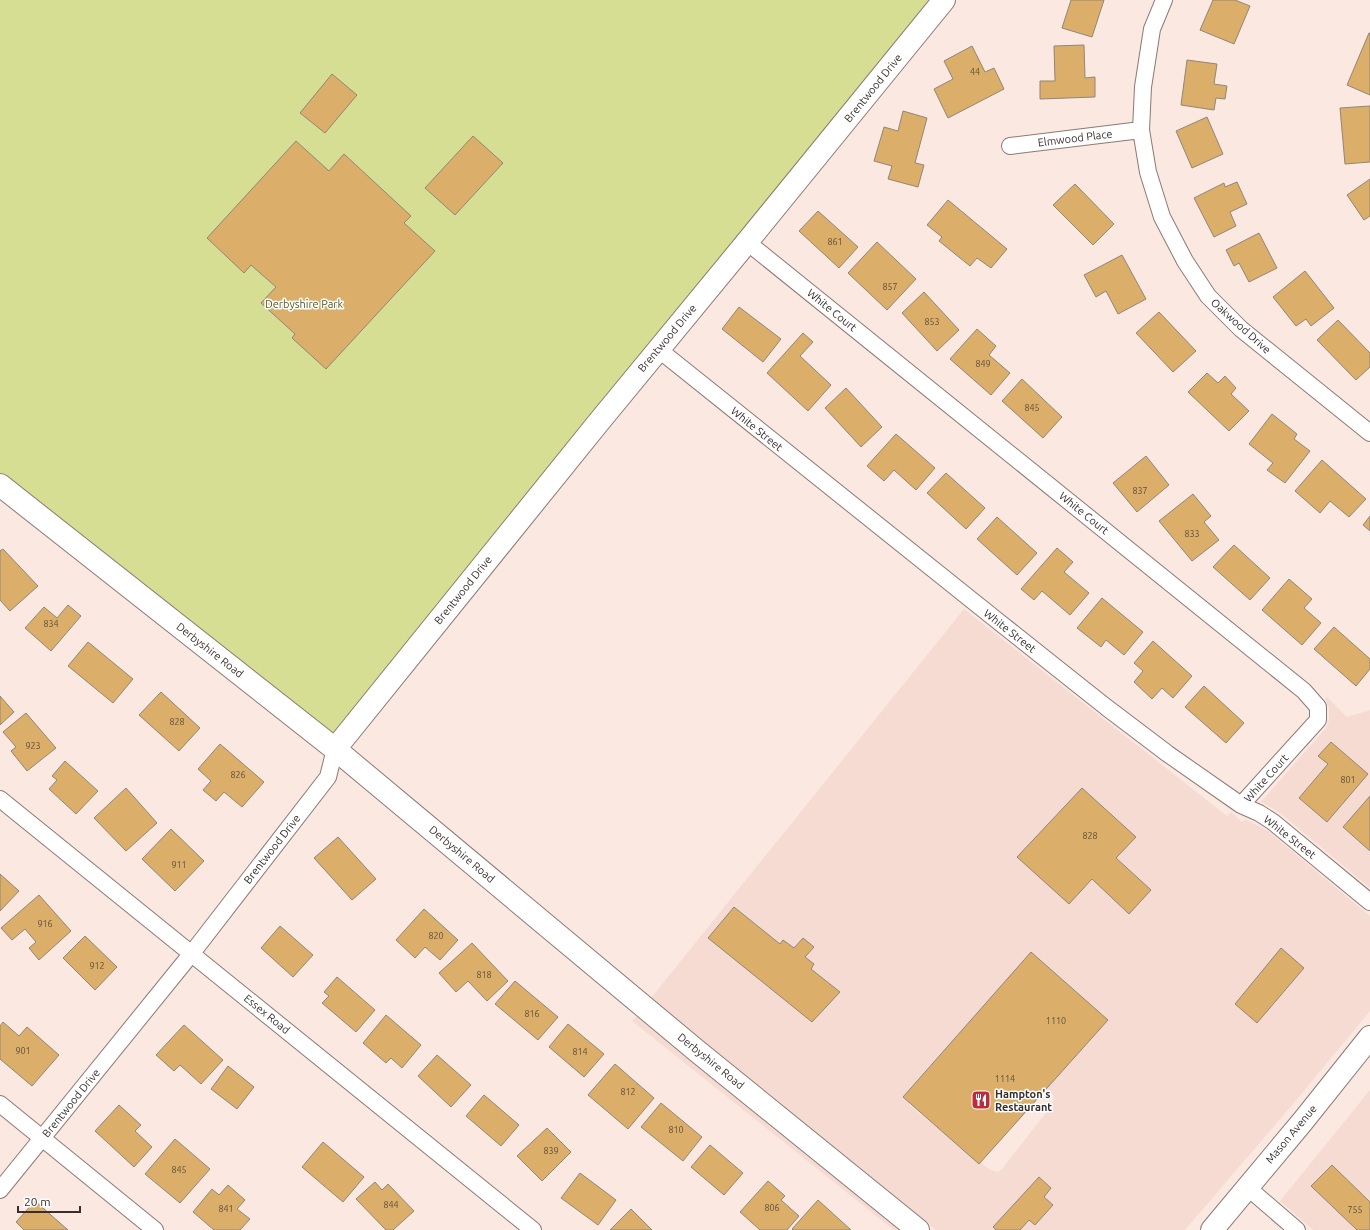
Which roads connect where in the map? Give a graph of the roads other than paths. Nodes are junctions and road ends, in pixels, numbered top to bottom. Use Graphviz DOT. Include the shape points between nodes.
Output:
graph roads {
  1 [pos="944,0"];
  2 [pos="1164,0"];
  3 [pos="1141,130"];
  4 [pos="1010,146"];
  5 [pos="747,242"];
  6 [pos="658,349"];
  7 [pos="1370,433"];
  8 [pos="0,485"];
  9 [pos="335,749"];
  10 [pos="0,799"];
  11 [pos="1241,805"];
  12 [pos="1370,902"];
  13 [pos="192,954"];
  14 [pos="1370,1037"];
  15 [pos="0,1104"];
  16 [pos="42,1138"];
  17 [pos="1247,1187"];
  18 [pos="0,1190"];
  19 [pos="155,1230"];
  20 [pos="533,1230"];
  21 [pos="918,1230"];
  22 [pos="1212,1230"];
  23 [pos="1297,1230"];
  1 -- 5 [label="street, Brentwood Drive"];
  2 -- 3 [label="street, Oakwood Drive" via="1152,29 1143,87"];
  3 -- 4 [label="street, Elmwood Place"];
  3 -- 7 [label="street, Oakwood Drive" via="1148,172 1162,217 1185,261 1208,296 1241,329"];
  5 -- 6 [label="street, Brentwood Drive"];
  5 -- 11 [label="street, White Court" via="1304,691 1318,707 1318,720"];
  6 -- 9 [label="street, Brentwood Drive"];
  6 -- 11 [label="street, White Street" via="1106,707"];
  8 -- 9 [label="street, Derbyshire Road"];
  9 -- 13 [label="street, Brentwood Drive" via="328,777"];
  9 -- 21 [label="street, Derbyshire Road" via="697,1051"];
  10 -- 13 [label="street, Essex Road"];
  11 -- 12 [label="street, White Street" via="1273,822"];
  13 -- 16 [label="street, Brentwood Drive"];
  13 -- 20 [label="street, Essex Road"];
  14 -- 17 [label="street, Mason Avenue"];
  15 -- 16 [label="street"];
  16 -- 18 [label="street, Brentwood Drive"];
  16 -- 19 [label="street"];
  17 -- 22 [label="street, Mason Avenue"];
  17 -- 23 [label="street"];
}
